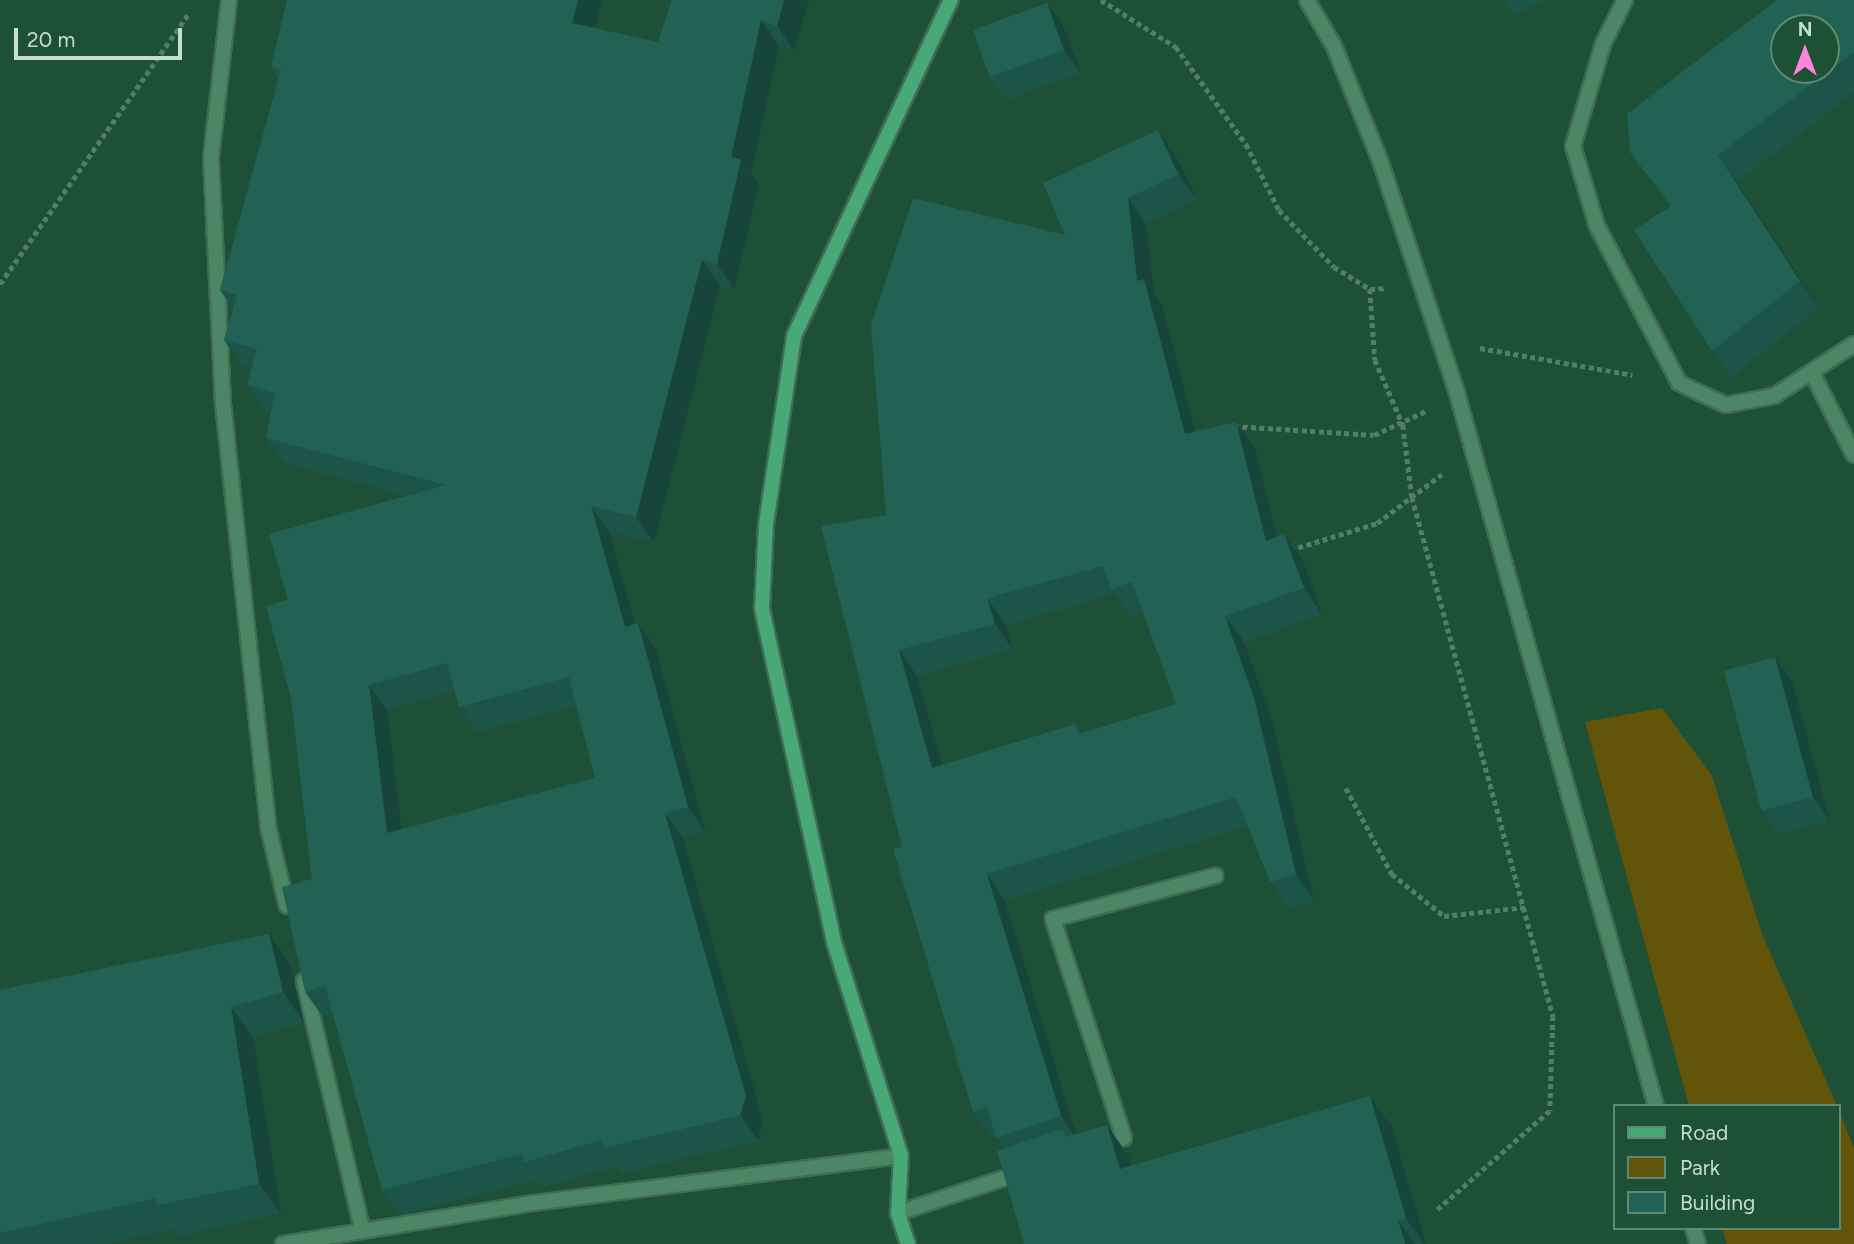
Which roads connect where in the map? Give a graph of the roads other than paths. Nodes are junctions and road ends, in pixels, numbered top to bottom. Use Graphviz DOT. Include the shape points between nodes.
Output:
graph roads {
  1 [pos="229,0"];
  2 [pos="951,0"];
  3 [pos="1307,0"];
  4 [pos="1625,0"];
  5 [pos="1854,344"];
  6 [pos="1812,373"];
  7 [pos="1854,455"];
  8 [pos="1215,876"];
  9 [pos="290,920"];
  10 [pos="300,960"];
  11 [pos="1655,1104"];
  12 [pos="1084,1151"];
  13 [pos="901,1156"];
  14 [pos="1044,1165"];
  15 [pos="898,1213"];
  16 [pos="362,1228"];
  17 [pos="283,1244"];
  18 [pos="908,1244"];
  1 -- 9 [label="street" via="211,158 223,403 268,827"];
  2 -- 13 [label="street" via="794,336 766,524 762,608 834,942"];
  3 -- 11 [label="street" via="1339,57 1457,393"];
  4 -- 6 [label="street" via="1603,44 1573,146 1597,226 1679,383 1726,405 1774,396"];
  5 -- 6 [label="street"];
  6 -- 7 [label="street"];
  8 -- 12 [label="street" via="1053,919 1124,1138"];
  10 -- 16 [label="street"];
  13 -- 15 [label="street"];
  13 -- 16 [label="street"];
  14 -- 15 [label="street"];
  15 -- 18 [label="street"];
  16 -- 17 [label="street"];
}
